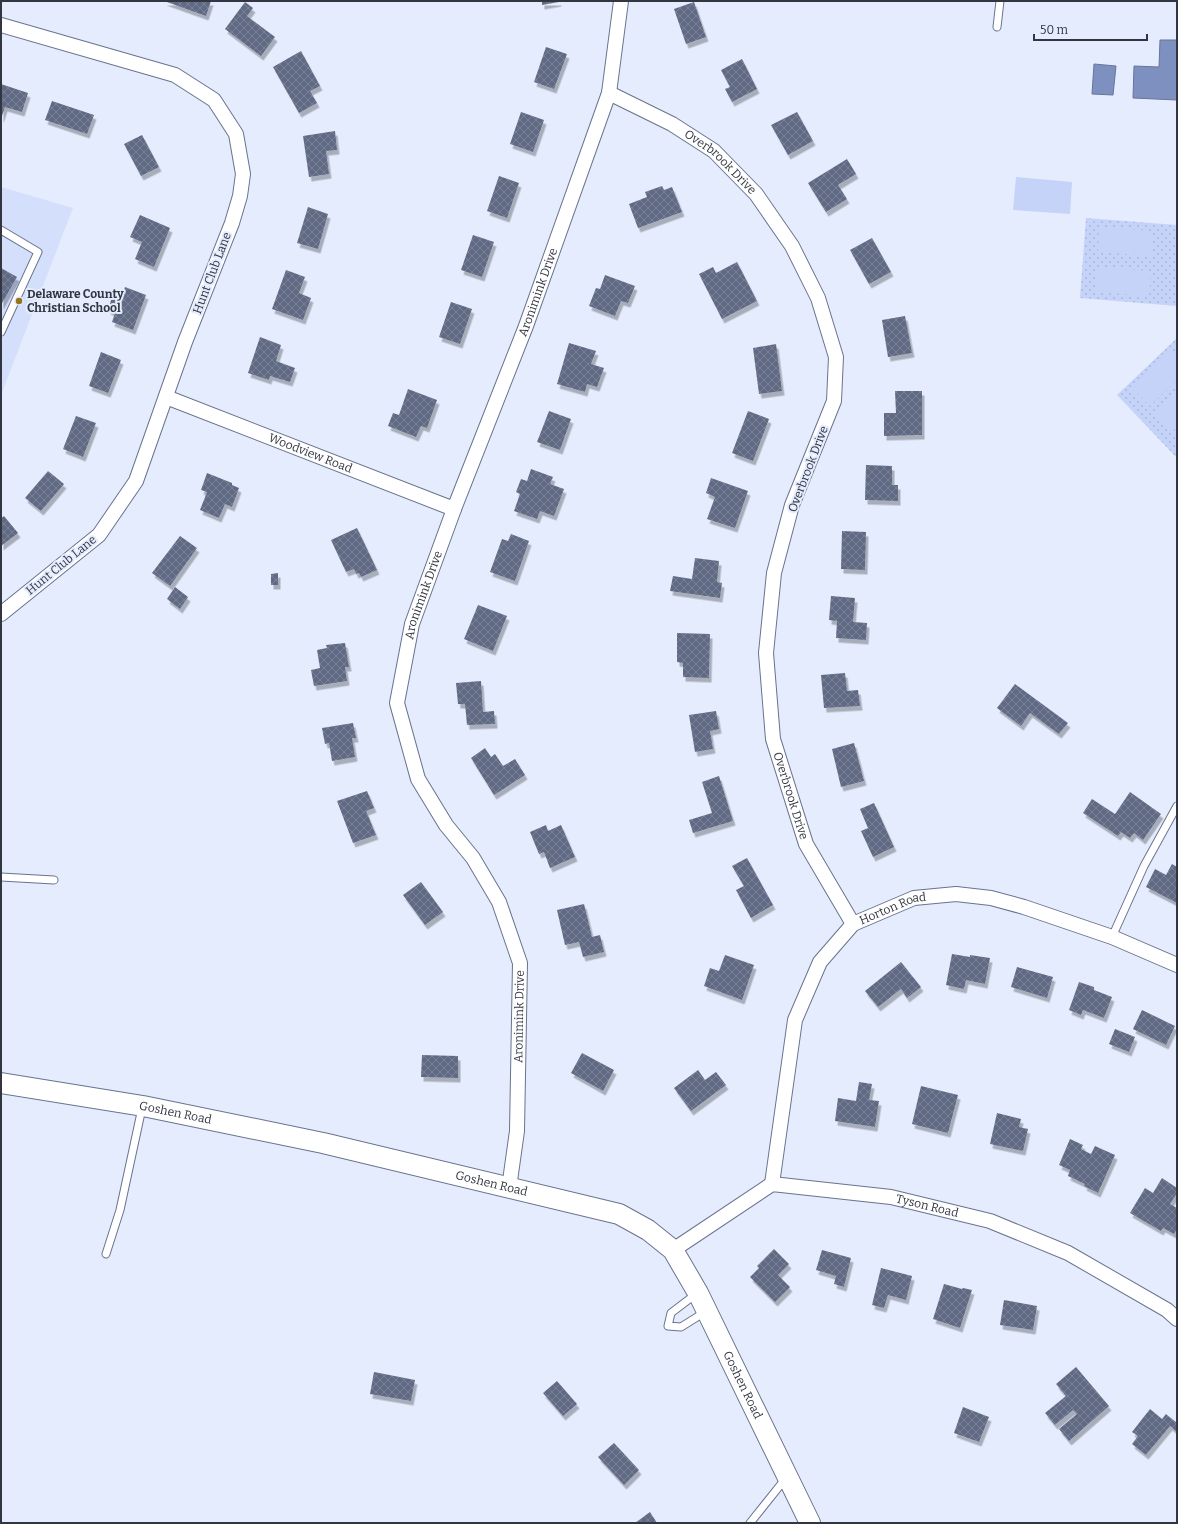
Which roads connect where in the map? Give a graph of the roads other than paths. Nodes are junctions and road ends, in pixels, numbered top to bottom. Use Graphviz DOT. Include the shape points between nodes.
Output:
graph roads {
  1 [pos="621,1"];
  2 [pos="1000,1"];
  3 [pos="1,24"];
  4 [pos="997,27"];
  5 [pos="609,93"];
  6 [pos="1,230"];
  7 [pos="1,332"];
  8 [pos="166,397"];
  9 [pos="454,509"];
  10 [pos="1,614"];
  11 [pos="1177,806"];
  12 [pos="1,877"];
  13 [pos="54,880"];
  14 [pos="853,924"];
  15 [pos="1112,937"];
  16 [pos="1177,965"];
  17 [pos="1,1083"];
  18 [pos="143,1106"];
  19 [pos="772,1184"];
  20 [pos="509,1188"];
  21 [pos="673,1250"];
  22 [pos="106,1254"];
  23 [pos="698,1293"];
  24 [pos="707,1311"];
  25 [pos="1177,1319"];
  26 [pos="788,1476"];
  27 [pos="750,1523"];
  28 [pos="810,1523"];
  1 -- 5 [label="street, Aronimink Drive"];
  2 -- 4 [label="lane"];
  3 -- 8 [label="street, Hunt Club Lane" via="175,75 214,100 236,134 243,174 240,196"];
  5 -- 9 [label="street, Aronimink Drive" via="526,326"];
  5 -- 14 [label="street, Overbrook Drive" via="672,124 714,151 756,194 792,246 818,298 836,357 834,401 792,505 774,573 766,653 773,739 801,829 806,844"];
  6 -- 7 [label="lane" via="38,252"];
  8 -- 9 [label="street, Woodview Road"];
  8 -- 10 [label="street, Hunt Club Lane" via="136,481 99,535"];
  9 -- 20 [label="street, Aronimink Drive" via="412,624 397,703 418,779 446,825 473,858 499,902 520,963 517,1131"];
  11 -- 15 [label="lane" via="1144,866"];
  12 -- 13 [label="lane"];
  14 -- 15 [label="street, Horton Road" via="914,898 956,894 991,898 1024,907"];
  14 -- 19 [label="street, Horton Road" via="820,962 796,1020"];
  15 -- 16 [label="street, Horton Road"];
  17 -- 18 [label="street, Goshen Road"];
  18 -- 20 [label="street, Goshen Road" via="323,1144"];
  18 -- 22 [label="lane" via="120,1210"];
  19 -- 21 [label="street"];
  19 -- 25 [label="street, Tyson Road" via="891,1197 990,1221 1068,1253 1168,1310"];
  20 -- 21 [label="street, Goshen Road" via="619,1214 648,1230"];
  21 -- 23 [label="street, Goshen Road"];
  23 -- 24 [label="street, Goshen Road"];
  23 -- 24 [label="lane" via="671,1313 668,1326 681,1328"];
  24 -- 26 [label="street, Goshen Road"];
  26 -- 27 [label="lane"];
  26 -- 28 [label="street, Goshen Road"];
}
